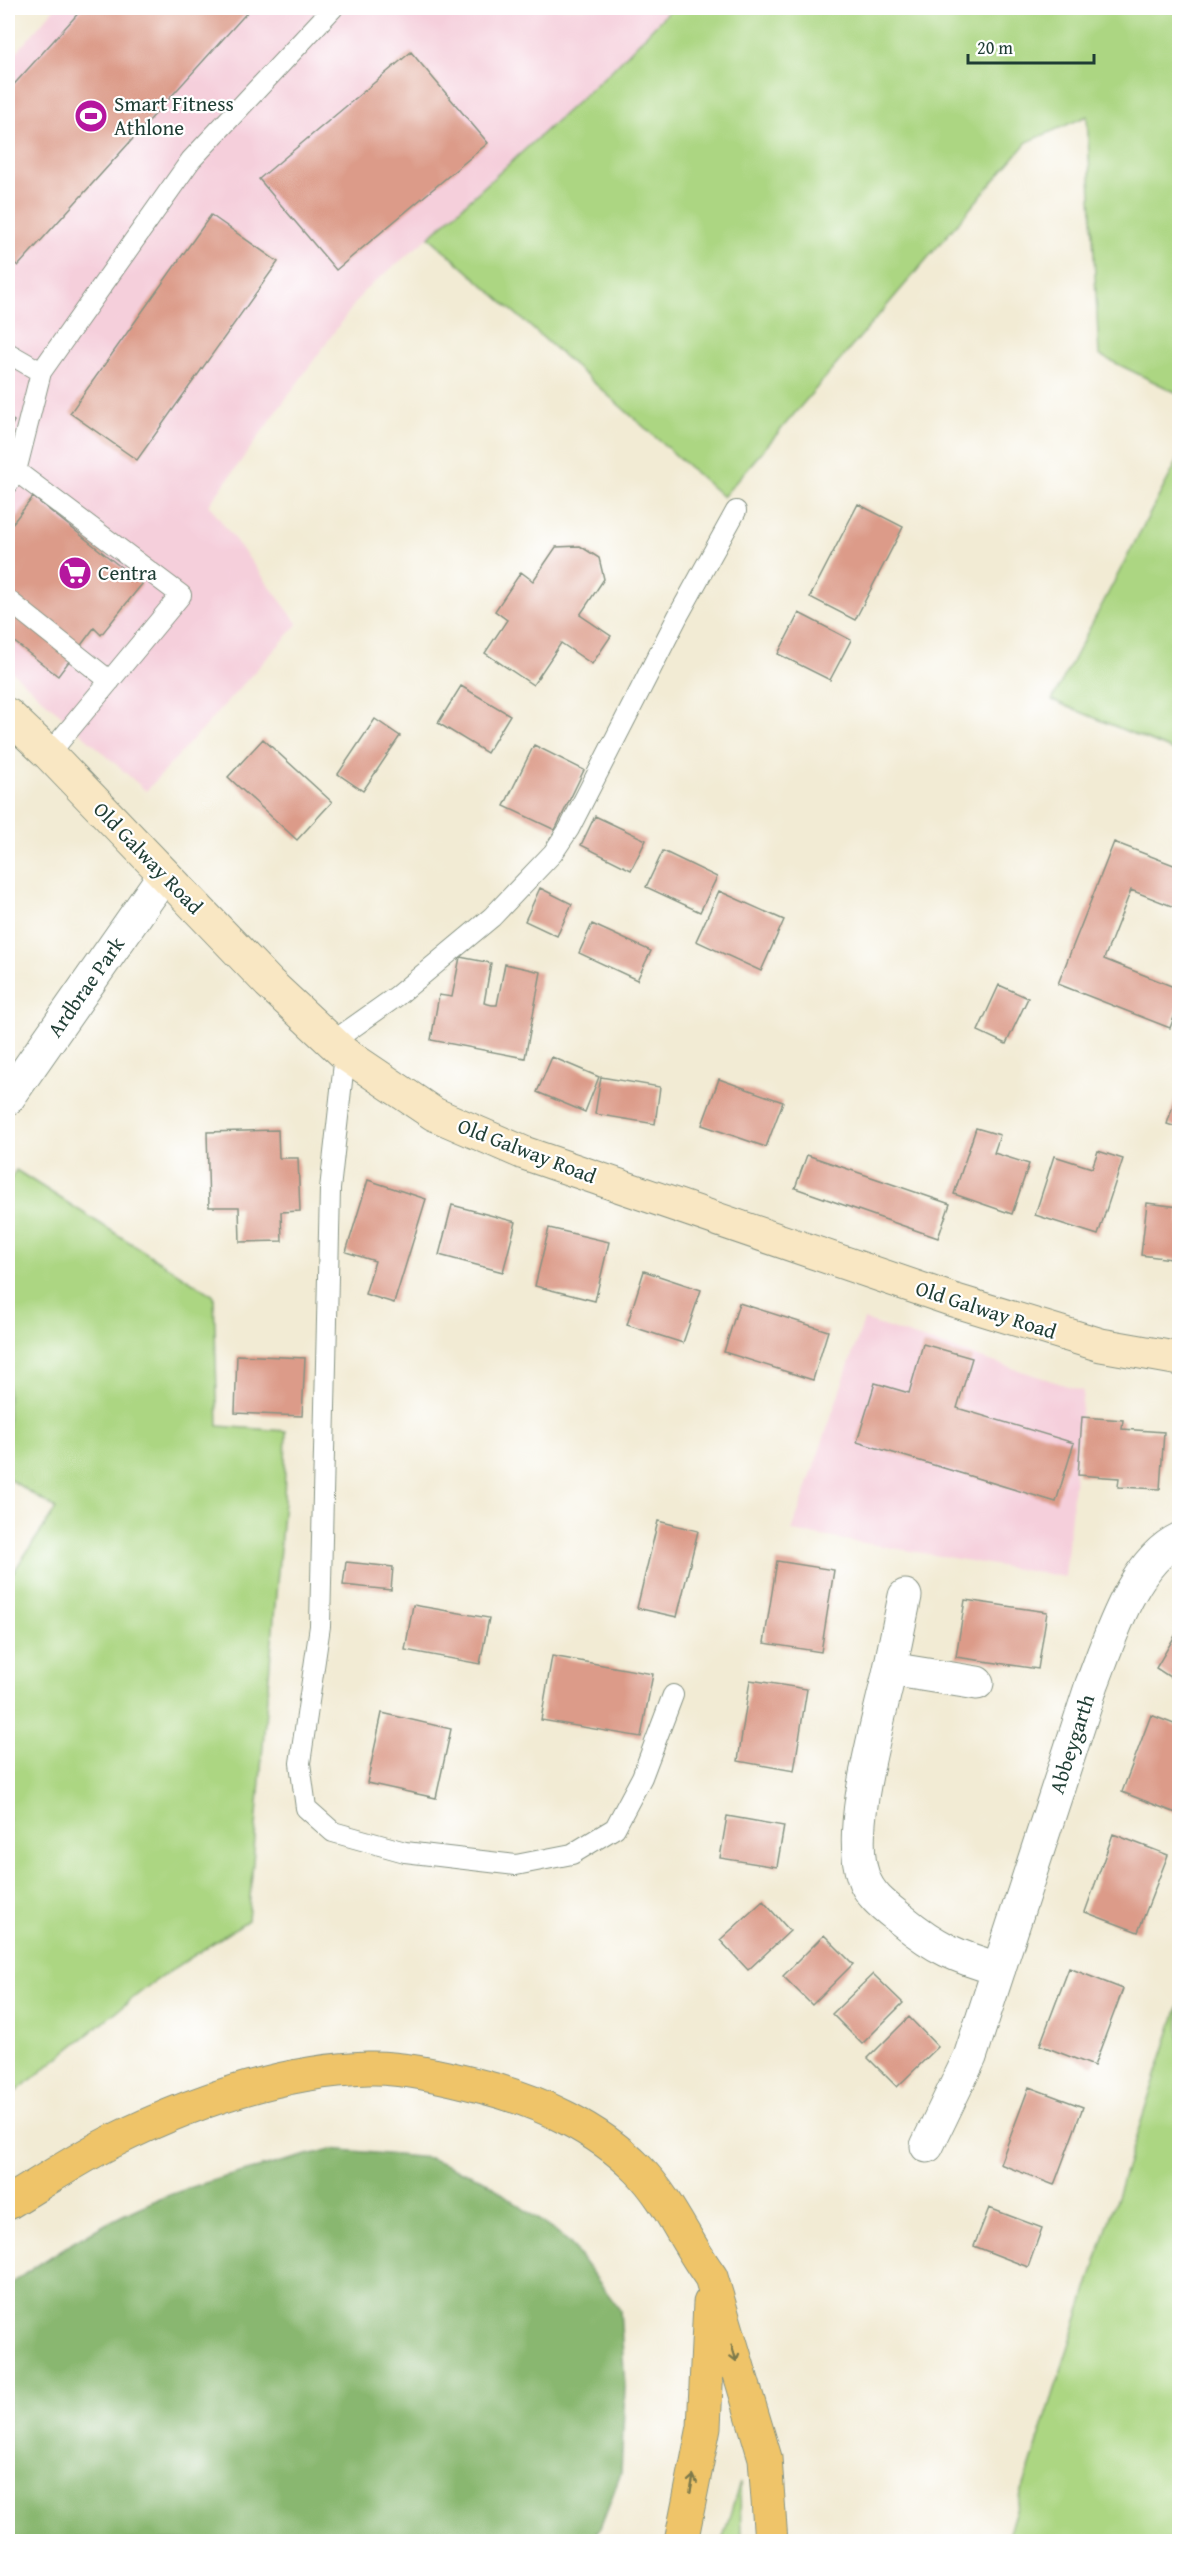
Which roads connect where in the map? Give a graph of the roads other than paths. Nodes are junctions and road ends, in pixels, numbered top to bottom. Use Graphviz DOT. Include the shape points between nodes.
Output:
graph roads {
  1 [pos="333,8"];
  2 [pos="8,353"];
  3 [pos="42,372"];
  4 [pos="12,478"];
  5 [pos="736,511"];
  6 [pos="8,600"];
  7 [pos="110,681"];
  8 [pos="8,715"];
  9 [pos="50,754"];
  10 [pos="164,875"];
  11 [pos="339,1048"];
  12 [pos="8,1098"];
  13 [pos="1179,1359"];
  14 [pos="1179,1539"];
  15 [pos="904,1596"];
  16 [pos="890,1669"];
  17 [pos="977,1683"];
  18 [pos="673,1695"];
  19 [pos="999,1969"];
  20 [pos="927,2146"];
  21 [pos="8,2203"];
  22 [pos="711,2277"];
  23 [pos="681,2541"];
  24 [pos="771,2541"];
  1 -- 3 [label="lane" via="191,159"];
  2 -- 3 [label="lane"];
  3 -- 4 [label="lane"];
  4 -- 7 [label="lane" via="181,595"];
  5 -- 11 [label="lane" via="553,853 492,917"];
  6 -- 7 [label="lane"];
  7 -- 9 [label="lane"];
  8 -- 9 [label="main road, Old Galway Road"];
  9 -- 10 [label="main road, Old Galway Road"];
  10 -- 11 [label="main road, Old Galway Road"];
  10 -- 12 [label="street, Ardbrae Park"];
  11 -- 13 [label="main road, Old Galway Road" via="434,1113 524,1153 1042,1328 1101,1345"];
  11 -- 18 [label="lane" via="330,1190 320,1626 300,1763 306,1808 333,1832 405,1852 516,1865 573,1854 615,1828 642,1777"];
  14 -- 19 [label="street, Abbeygarth" via="1164,1546 1154,1557 1115,1626 1092,1684"];
  15 -- 16 [label="street"];
  16 -- 17 [label="street"];
  16 -- 19 [label="street" via="857,1826 863,1878 874,1896 938,1947 954,1956"];
  19 -- 20 [label="street, Abbeygarth" via="970,2057"];
  21 -- 22 [label="highway" via="108,2144 214,2098 300,2074 370,2068 450,2078 526,2098 589,2132 637,2168 662,2197"];
  23 -- 22 [label="highway, one-way" via="704,2427"];
  22 -- 24 [label="highway, one-way" via="765,2458"];
}
